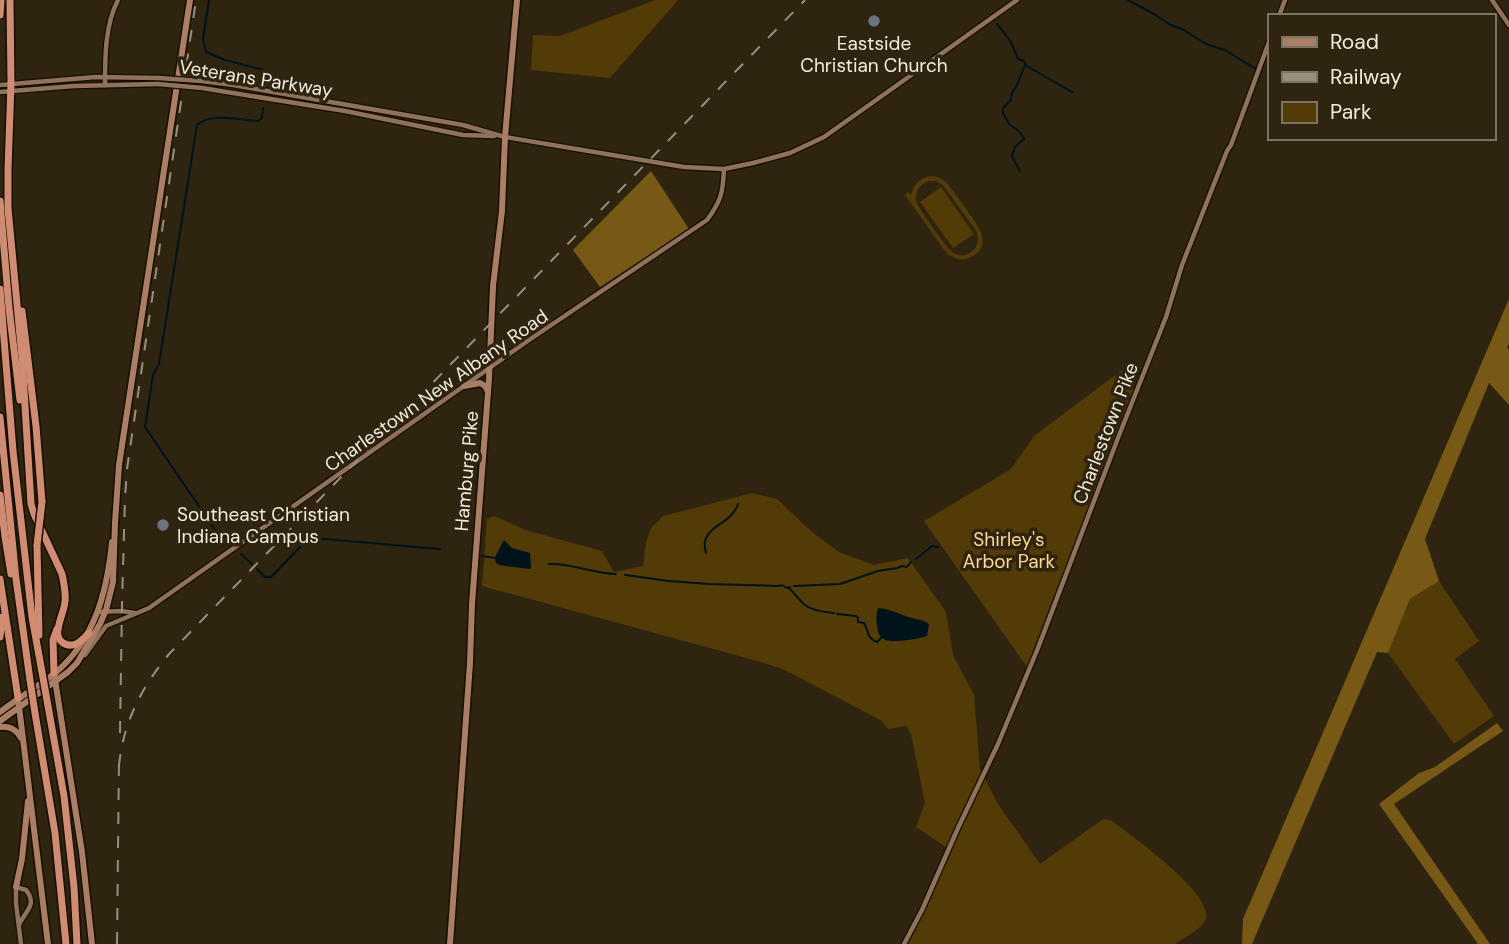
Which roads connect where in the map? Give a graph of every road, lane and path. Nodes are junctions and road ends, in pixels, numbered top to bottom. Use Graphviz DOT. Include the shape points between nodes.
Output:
graph roads {
  1 [pos="1,0"];
  2 [pos="10,0"];
  3 [pos="118,0"];
  4 [pos="190,0"];
  5 [pos="517,0"];
  6 [pos="1017,0"];
  7 [pos="1492,0"];
  8 [pos="0,15"];
  9 [pos="1509,25"];
  10 [pos="1268,45"];
  11 [pos="105,77"];
  12 [pos="158,81"];
  13 [pos="0,85"];
  14 [pos="105,85"];
  15 [pos="7,89"];
  16 [pos="505,137"];
  17 [pos="724,169"];
  18 [pos="0,201"];
  19 [pos="10,241"];
  20 [pos="0,289"];
  21 [pos="489,368"];
  22 [pos="464,386"];
  23 [pos="488,391"];
  24 [pos="0,417"];
  25 [pos="29,470"];
  26 [pos="0,495"];
  27 [pos="0,579"];
  28 [pos="3,603"];
  29 [pos="102,612"];
  30 [pos="136,613"];
  31 [pos="59,625"];
  32 [pos="89,633"];
  33 [pos="0,637"];
  34 [pos="26,653"];
  35 [pos="77,663"];
  36 [pos="41,668"];
  37 [pos="55,678"];
  38 [pos="18,698"];
  39 [pos="20,707"];
  40 [pos="0,712"];
  41 [pos="0,724"];
  42 [pos="23,742"];
  43 [pos="30,788"];
  44 [pos="16,887"];
  45 [pos="19,925"];
  46 [pos="21,944"];
  47 [pos="48,944"];
  48 [pos="66,944"];
  49 [pos="77,944"];
  50 [pos="92,944"];
  51 [pos="450,944"];
  52 [pos="904,944"];
  1 -- 8 [label="highway"];
  2 -- 15 [label="highway"];
  3 -- 11 [label="main road" via="112,11"];
  4 -- 29 [label="main road" via="127,403"];
  5 -- 16 [label="main road, Hamburg Pike"];
  6 -- 17 [label="main road, Veterans Parkway" via="824,137 790,153"];
  7 -- 9 [label="main road"];
  10 -- 52 [label="main road, Charlestown Pike" via="1038,648"];
  11 -- 12 [label="main road, Veterans Parkway"];
  11 -- 14 [label="main road"];
  11 -- 15 [label="main road, Veterans Parkway"];
  12 -- 14 [label="main road, Veterans Parkway"];
  12 -- 16 [label="main road, Veterans Parkway, bridge" via="463,135"];
  12 -- 16 [label="main road, Veterans Parkway, bridge" via="233,85 463,125"];
  13 -- 15 [label="main road, Veterans Parkway"];
  14 -- 15 [label="main road, Veterans Parkway"];
  15 -- 19 [label="highway"];
  16 -- 17 [label="main road, Veterans Parkway" via="684,167"];
  16 -- 21 [label="main road, Hamburg Pike"];
  17 -- 21 [label="main road, Charlestown New Albany Road" via="720,201 707,220"];
  18 -- 25 [label="highway"];
  19 -- 25 [label="highway"];
  19 -- 36 [label="highway, bridge" via="23,314 42,502 37,545"];
  20 -- 36 [label="highway" via="13,451"];
  21 -- 22 [label="main road, Charlestown New Albany Road"];
  21 -- 23 [label="main road, Hamburg Pike"];
  22 -- 23 [label="main road" via="480,383"];
  22 -- 30 [label="main road, Charlestown New Albany Road" via="177,589"];
  23 -- 51 [label="main road, Hamburg Pike"];
  24 -- 34 [label="highway"];
  25 -- 31 [label="highway" via="34,514 64,584"];
  26 -- 34 [label="highway"];
  27 -- 28 [label="highway"];
  28 -- 33 [label="highway"];
  28 -- 38 [label="highway"];
  29 -- 30 [label="main road"];
  29 -- 32 [label="main road"];
  29 -- 35 [label="main road"];
  30 -- 35 [label="main road, Charlestown New Albany Road" via="106,626"];
  31 -- 32 [label="highway" via="58,635 66,645 76,644"];
  31 -- 37 [label="highway" via="53,640"];
  32 -- 37 [label="main road"];
  34 -- 48 [label="highway, bridge" via="55,833"];
  35 -- 37 [label="main road"];
  36 -- 49 [label="highway, bridge" via="64,796"];
  37 -- 38 [label="main road"];
  37 -- 39 [label="main road"];
  37 -- 50 [label="main road"];
  38 -- 39 [label="main road"];
  38 -- 40 [label="main road"];
  39 -- 41 [label="main road"];
  39 -- 42 [label="main road"];
  41 -- 42 [label="main road" via="13,728"];
  42 -- 43 [label="main road"];
  43 -- 44 [label="main road"];
  43 -- 47 [label="main road"];
  44 -- 45 [label="main road"];
  44 -- 45 [label="main road" via="26,890 32,900"];
  45 -- 46 [label="main road"];
}
